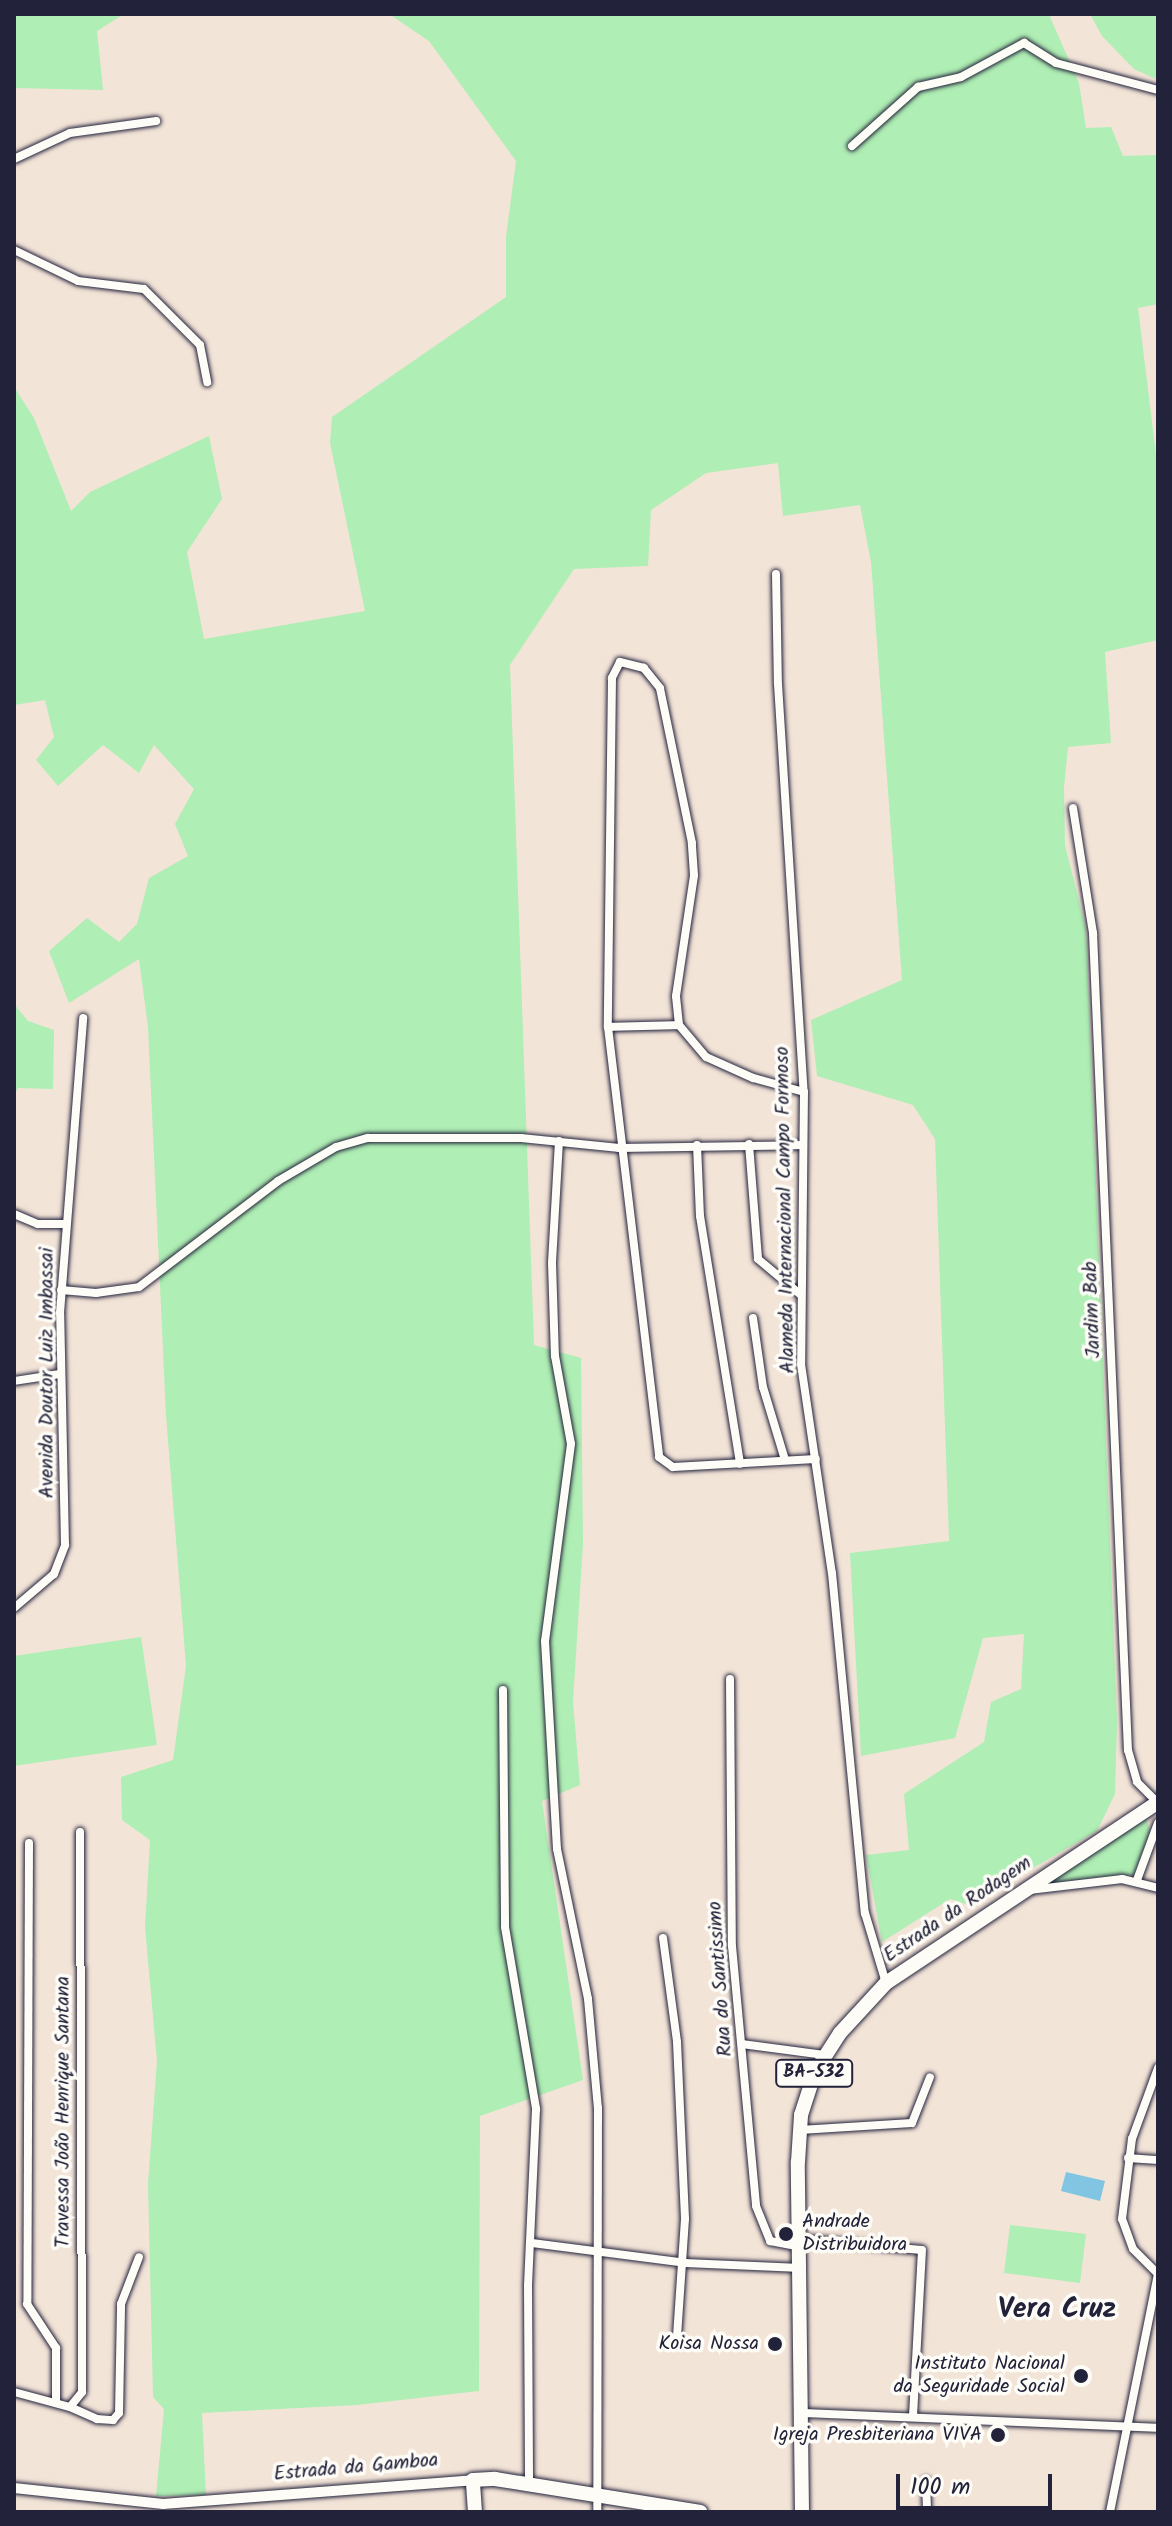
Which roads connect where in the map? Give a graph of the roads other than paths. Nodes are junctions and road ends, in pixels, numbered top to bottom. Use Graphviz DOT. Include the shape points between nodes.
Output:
graph roads {
  1 [pos="1158,90"];
  2 [pos="156,121"];
  3 [pos="852,146"];
  4 [pos="14,159"];
  5 [pos="14,250"];
  6 [pos="207,382"];
  7 [pos="776,574"];
  8 [pos="1073,808"];
  9 [pos="83,1018"];
  10 [pos="679,1025"];
  11 [pos="608,1027"];
  12 [pos="804,1092"];
  13 [pos="559,1141"];
  14 [pos="749,1144"];
  15 [pos="697,1145"];
  16 [pos="803,1145"];
  17 [pos="619,1148"];
  18 [pos="14,1214"];
  19 [pos="65,1224"];
  20 [pos="61,1290"];
  21 [pos="801,1295"];
  22 [pos="753,1318"];
  23 [pos="60,1374"];
  24 [pos="14,1381"];
  25 [pos="816,1459"];
  26 [pos="785,1460"];
  27 [pos="740,1464"];
  28 [pos="14,1608"];
  29 [pos="730,1679"];
  30 [pos="503,1690"];
  31 [pos="1158,1803"];
  32 [pos="1158,1823"];
  33 [pos="80,1832"];
  34 [pos="29,1843"];
  35 [pos="1137,1880"];
  36 [pos="1158,1888"];
  37 [pos="1020,1891"];
  38 [pos="663,1938"];
  39 [pos="14,1971"];
  40 [pos="25,1972"];
  41 [pos="886,1983"];
  42 [pos="742,2044"];
  43 [pos="824,2055"];
  44 [pos="1158,2068"];
  45 [pos="930,2077"];
  46 [pos="799,2130"];
  47 [pos="1128,2158"];
  48 [pos="1158,2160"];
  49 [pos="532,2243"];
  50 [pos="800,2243"];
  51 [pos="601,2253"];
  52 [pos="139,2257"];
  53 [pos="685,2263"];
  54 [pos="801,2268"];
  55 [pos="1158,2274"];
  56 [pos="677,2336"];
  57 [pos="14,2392"];
  58 [pos="56,2403"];
  59 [pos="70,2407"];
  60 [pos="802,2413"];
  61 [pos="913,2416"];
  62 [pos="1127,2427"];
  63 [pos="1158,2428"];
  64 [pos="473,2480"];
  65 [pos="926,2481"];
  66 [pos="529,2482"];
  67 [pos="14,2488"];
  68 [pos="597,2493"];
  69 [pos="475,2512"];
  70 [pos="597,2512"];
  71 [pos="700,2512"];
  72 [pos="802,2512"];
  73 [pos="927,2512"];
  74 [pos="1110,2512"];
  1 -- 3 [label="street" via="1056,63 1024,43 961,77 918,87"];
  2 -- 4 [label="street" via="70,133"];
  5 -- 6 [label="street" via="78,281 144,289 200,345"];
  7 -- 12 [label="street, Alameda Internacional Campo Formoso"];
  8 -- 31 [label="street, Jardim Bab" via="1093,933 1128,1750 1137,1782"];
  9 -- 19 [label="street, Avenida Doutor Luiz Imbassai"];
  10 -- 11 [label="street"];
  10 -- 11 [label="street" via="676,996 694,875 692,843 665,703 656,678 632,661 620,662 612,678"];
  10 -- 12 [label="street" via="706,1057 743,1075"];
  11 -- 17 [label="street"];
  12 -- 16 [label="street, Alameda Internacional Campo Formoso"];
  13 -- 17 [label="street"];
  13 -- 20 [label="street" via="387,1137 351,1142 278,1181 139,1287 96,1293"];
  13 -- 51 [label="street" via="552,1263 555,1356 571,1444 545,1641 547,1713 557,1849 592,2037"];
  14 -- 15 [label="street"];
  14 -- 16 [label="street"];
  14 -- 21 [label="street" via="758,1259"];
  15 -- 17 [label="street"];
  15 -- 27 [label="street" via="700,1216"];
  16 -- 21 [label="street, Alameda Internacional Campo Formoso"];
  17 -- 27 [label="street" via="659,1457 673,1467"];
  18 -- 19 [label="street" via="38,1224"];
  19 -- 20 [label="street, Avenida Doutor Luiz Imbassai"];
  20 -- 23 [label="street, Avenida Doutor Luiz Imbassai"];
  21 -- 25 [label="street, Alameda Internacional Campo Formoso" via="801,1364"];
  22 -- 26 [label="street" via="763,1387"];
  23 -- 24 [label="street"];
  23 -- 28 [label="street, Avenida Doutor Luiz Imbassai" via="63,1561 48,1581"];
  25 -- 26 [label="street"];
  25 -- 41 [label="street, Alameda Internacional Campo Formoso" via="865,1913"];
  26 -- 27 [label="street"];
  29 -- 42 [label="street, Rua do Santissimo" via="729,1873"];
  30 -- 49 [label="street" via="505,1927 536,2109"];
  31 -- 37 [label="main road, Estrada da Rodagem / BA-532"];
  32 -- 35 [label="street"];
  33 -- 59 [label="street, Travessa João Henrique Santana" via="82,2392"];
  34 -- 40 [label="street"];
  35 -- 36 [label="street"];
  35 -- 37 [label="street"];
  37 -- 41 [label="main road, Estrada da Rodagem / BA-532"];
  38 -- 53 [label="street" via="677,2042"];
  39 -- 40 [label="street"];
  40 -- 58 [label="street" via="27,2304 56,2348"];
  41 -- 43 [label="main road, Estrada da Rodagem / BA-532"];
  42 -- 43 [label="street"];
  42 -- 50 [label="street, Rua do Santissimo" via="762,2230 775,2244"];
  43 -- 46 [label="main road, Estrada da Rodagem / BA-532" via="807,2091"];
  44 -- 47 [label="street"];
  45 -- 46 [label="street" via="910,2124"];
  46 -- 50 [label="main road, Estrada da Rodagem / BA-532"];
  47 -- 48 [label="street"];
  47 -- 55 [label="street" via="1125,2234"];
  49 -- 51 [label="street"];
  49 -- 66 [label="street"];
  50 -- 54 [label="main road, Estrada da Rodagem / BA-532"];
  50 -- 61 [label="street, Rua do Santissimo" via="922,2250"];
  51 -- 53 [label="street"];
  51 -- 68 [label="street"];
  52 -- 59 [label="street" via="121,2304 119,2413 113,2420 97,2419"];
  53 -- 54 [label="street"];
  53 -- 56 [label="street"];
  54 -- 60 [label="main road, Estrada da Rodagem / BA-532"];
  55 -- 62 [label="street"];
  57 -- 58 [label="street"];
  58 -- 59 [label="street"];
  60 -- 61 [label="street"];
  60 -- 72 [label="main road, Estrada da Rodagem / BA-532"];
  61 -- 62 [label="street"];
  62 -- 63 [label="street"];
  62 -- 74 [label="street"];
  64 -- 66 [label="main road, Estrada da Gamboa"];
  64 -- 67 [label="street, Estrada da Gamboa" via="163,2504"];
  64 -- 69 [label="main road"];
  65 -- 73 [label="street"];
  66 -- 68 [label="main road, Estrada da Gamboa"];
  68 -- 70 [label="street"];
  68 -- 71 [label="main road, Estrada da Gamboa"];
}
